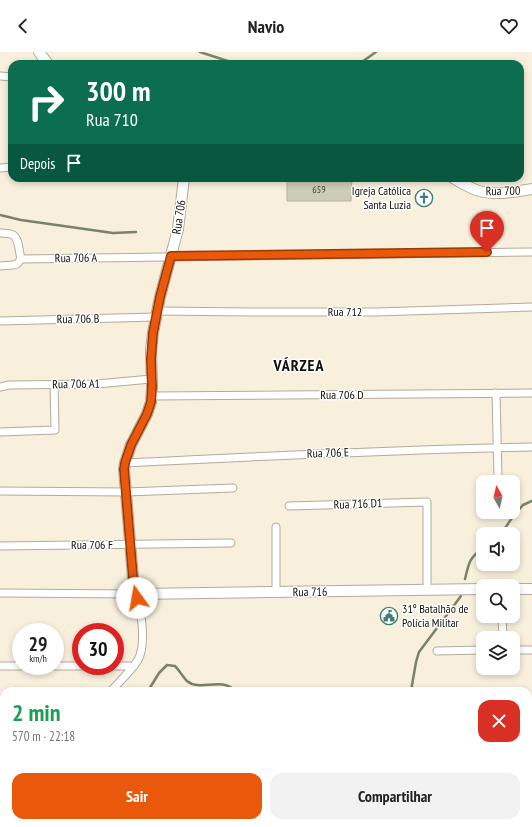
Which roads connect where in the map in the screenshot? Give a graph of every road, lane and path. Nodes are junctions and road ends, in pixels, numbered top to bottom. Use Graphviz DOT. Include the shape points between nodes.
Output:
graph roads {
  1 [pos="184,182"];
  2 [pos="460,182"];
  3 [pos="532,189"];
  4 [pos="0,233"];
  5 [pos="532,252"];
  6 [pos="171,256"];
  7 [pos="20,259"];
  8 [pos="0,266"];
  9 [pos="532,307"];
  10 [pos="157,314"];
  11 [pos="0,321"];
  12 [pos="151,379"];
  13 [pos="54,384"];
  14 [pos="0,387"];
  15 [pos="496,393"];
  16 [pos="532,393"];
  17 [pos="152,396"];
  18 [pos="0,432"];
  19 [pos="532,447"];
  20 [pos="497,448"];
  21 [pos="125,463"];
  22 [pos="498,475"];
  23 [pos="233,488"];
  24 [pos="0,491"];
  25 [pos="126,492"];
  26 [pos="289,506"];
  27 [pos="276,526"];
  28 [pos="231,543"];
  29 [pos="130,545"];
  30 [pos="0,546"];
  31 [pos="476,589"];
  32 [pos="520,589"];
  33 [pos="532,589"];
  34 [pos="428,590"];
  35 [pos="276,592"];
  36 [pos="0,593"];
  37 [pos="137,594"];
  38 [pos="476,650"];
  39 [pos="520,650"];
  40 [pos="532,650"];
  41 [pos="437,651"];
  42 [pos="0,666"];
  43 [pos="12,666"];
  44 [pos="124,666"];
  45 [pos="134,666"];
  46 [pos="115,687"];
  1 -- 6 [label="street, Rua 706" via="178,229"];
  2 -- 3 [label="street, Rua 700" via="483,192"];
  4 -- 7 [label="street" via="13,234 17,240"];
  5 -- 6 [label="street, Rua 706 A"];
  6 -- 7 [label="street, Rua 706 A"];
  6 -- 10 [label="street, Rua 706"];
  7 -- 8 [label="street" via="17,264"];
  9 -- 10 [label="street, Rua 712"];
  10 -- 11 [label="street, Rua 706 B"];
  10 -- 12 [label="street, Rua 706" via="152,341"];
  12 -- 13 [label="street, Rua 706 A1" via="97,384"];
  12 -- 17 [label="street, Rua 706"];
  13 -- 14 [label="street, Rua 706 A1"];
  13 -- 18 [label="street" via="55,430"];
  15 -- 16 [label="street, Rua 706 D"];
  15 -- 17 [label="street, Rua 706 D"];
  15 -- 20 [label="street"];
  17 -- 21 [label="street, Rua 706"];
  19 -- 20 [label="street, Rua 706 E"];
  20 -- 21 [label="street, Rua 706 E"];
  20 -- 22 [label="street"];
  21 -- 25 [label="street, Rua 706"];
  23 -- 25 [label="street"];
  24 -- 25 [label="street"];
  25 -- 29 [label="street, Rua 706"];
  26 -- 34 [label="street, Rua 716 D1" via="427,502"];
  27 -- 35 [label="street"];
  28 -- 29 [label="street, Rua 706 F"];
  29 -- 30 [label="street, Rua 706 F"];
  29 -- 37 [label="street, Rua 706"];
  31 -- 34 [label="street, Rua 716"];
  32 -- 33 [label="street"];
  34 -- 35 [label="street, Rua 716"];
  35 -- 37 [label="street, Rua 716"];
  36 -- 37 [label="street"];
  37 -- 45 [label="street, Rua 706" via="143,641"];
  38 -- 41 [label="street"];
  39 -- 40 [label="street"];
  42 -- 43 [label="street"];
  44 -- 45 [label="street"];
  45 -- 46 [label="street, Rua 706"];
}
